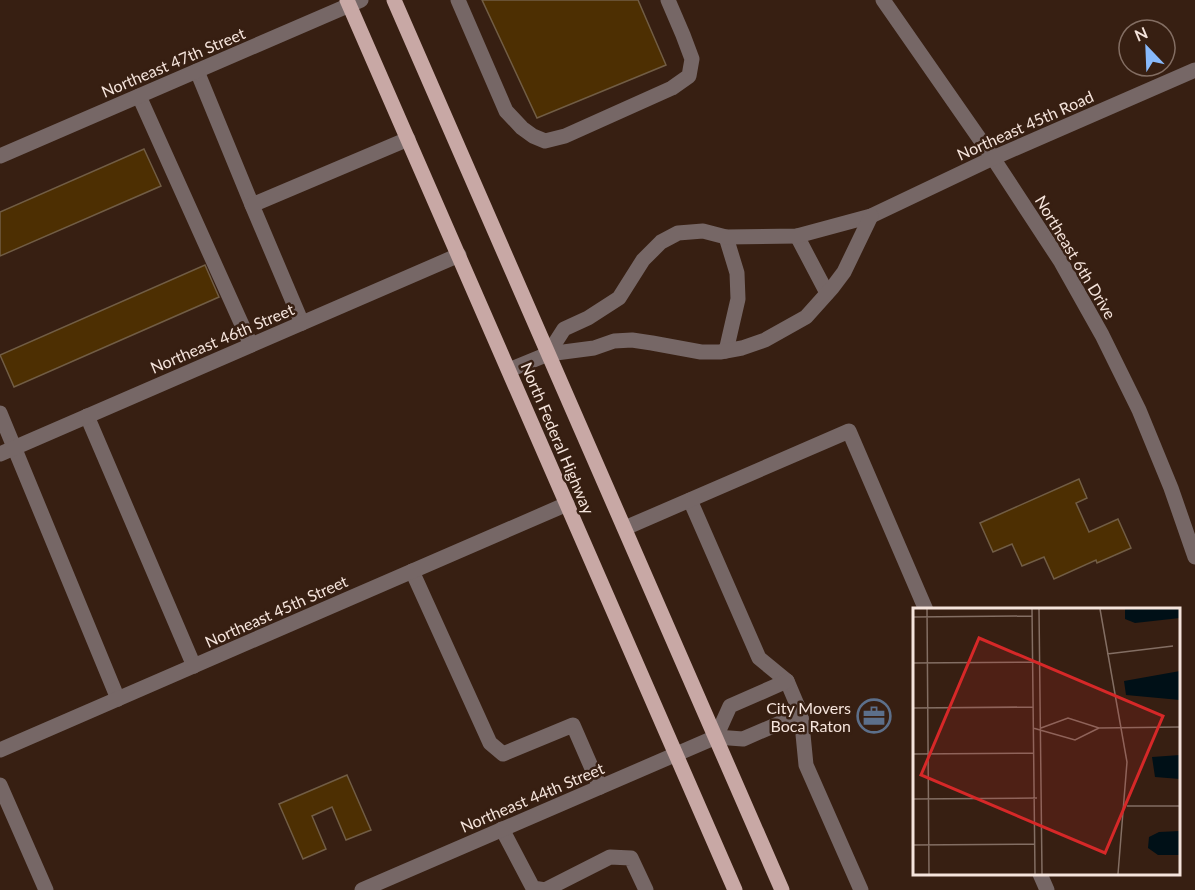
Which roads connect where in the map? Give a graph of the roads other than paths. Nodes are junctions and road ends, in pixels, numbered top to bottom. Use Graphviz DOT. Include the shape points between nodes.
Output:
graph roads {
  1 [pos="394,0"];
  2 [pos="458,0"];
  3 [pos="668,0"];
  4 [pos="883,0"];
  5 [pos="352,2"];
  6 [pos="1195,70"];
  7 [pos="197,71"];
  8 [pos="139,96"];
  9 [pos="408,139"];
  10 [pos="0,156"];
  11 [pos="993,158"];
  12 [pos="252,205"];
  13 [pos="871,216"];
  14 [pos="797,236"];
  15 [pos="726,237"];
  16 [pos="459,255"];
  17 [pos="827,293"];
  18 [pos="302,322"];
  19 [pos="251,345"];
  20 [pos="726,351"];
  21 [pos="548,354"];
  22 [pos="509,370"];
  23 [pos="0,413"];
  24 [pos="87,416"];
  25 [pos="15,447"];
  26 [pos="0,454"];
  27 [pos="690,500"];
  28 [pos="567,504"];
  29 [pos="625,528"];
  30 [pos="1195,557"];
  31 [pos="412,571"];
  32 [pos="926,608"];
  33 [pos="194,666"];
  34 [pos="787,681"];
  35 [pos="118,699"];
  36 [pos="801,714"];
  37 [pos="716,737"];
  38 [pos="0,750"];
  39 [pos="676,754"];
  40 [pos="0,785"];
  41 [pos="600,787"];
  42 [pos="502,829"];
  43 [pos="1041,875"];
  44 [pos="46,890"];
  45 [pos="362,890"];
  46 [pos="646,890"];
  47 [pos="735,890"];
  48 [pos="782,890"];
  49 [pos="861,890"];
  50 [pos="1047,890"];
  1 -- 21 [label="main road, North Federal Highway"];
  2 -- 3 [label="street" via="506,111 522,128 544,141 576,132 672,88 689,76 692,59"];
  4 -- 11 [label="street, Northeast 6th Drive"];
  5 -- 7 [label="street, Northeast 47th Street"];
  5 -- 9 [label="main road, North Federal Highway"];
  6 -- 11 [label="street, Northeast 45th Road"];
  7 -- 8 [label="street, Northeast 47th Street"];
  7 -- 12 [label="street"];
  8 -- 10 [label="street, Northeast 47th Street"];
  8 -- 19 [label="street"];
  9 -- 12 [label="street"];
  9 -- 16 [label="main road, North Federal Highway"];
  11 -- 13 [label="street, Northeast 45th Road"];
  11 -- 30 [label="street, Northeast 6th Drive" via="1061,262 1102,335 1172,488"];
  12 -- 18 [label="street"];
  13 -- 14 [label="street, Northeast 45th Road"];
  13 -- 17 [label="street" via="844,272"];
  14 -- 15 [label="street, Northeast 45th Road"];
  14 -- 17 [label="street"];
  15 -- 20 [label="street" via="737,273 738,299"];
  15 -- 21 [label="street, Northeast 45th Road" via="703,231 678,234 662,242 643,260 619,298 564,329"];
  16 -- 18 [label="street, Northeast 46th Street"];
  16 -- 22 [label="main road, North Federal Highway"];
  17 -- 20 [label="street" via="806,317 784,330"];
  18 -- 19 [label="street, Northeast 46th Street"];
  19 -- 24 [label="street, Northeast 46th Street"];
  20 -- 21 [label="street" via="701,352 632,340"];
  21 -- 22 [label="street"];
  21 -- 29 [label="main road, North Federal Highway"];
  22 -- 28 [label="main road, North Federal Highway"];
  23 -- 25 [label="street"];
  24 -- 25 [label="street, Northeast 46th Street"];
  24 -- 33 [label="street"];
  25 -- 26 [label="street, Northeast 46th Street"];
  25 -- 35 [label="street"];
  27 -- 29 [label="street"];
  27 -- 32 [label="street" via="849,431"];
  27 -- 34 [label="street" via="759,658"];
  28 -- 31 [label="street, Northeast 45th Street"];
  28 -- 39 [label="main road, North Federal Highway"];
  29 -- 37 [label="main road, North Federal Highway"];
  31 -- 33 [label="street, Northeast 45th Street"];
  31 -- 41 [label="street" via="490,743 503,754 573,725"];
  33 -- 35 [label="street, Northeast 45th Street"];
  34 -- 36 [label="street"];
  34 -- 37 [label="street" via="730,706"];
  35 -- 38 [label="street, Northeast 45th Street"];
  36 -- 37 [label="street" via="743,738"];
  36 -- 49 [label="street" via="806,765"];
  37 -- 39 [label="street, Northeast 44th Street"];
  37 -- 48 [label="main road, North Federal Highway"];
  39 -- 41 [label="street, Northeast 44th Street"];
  39 -- 47 [label="main road, North Federal Highway"];
  40 -- 44 [label="street"];
  41 -- 42 [label="street, Northeast 44th Street"];
  42 -- 45 [label="street, Northeast 44th Street"];
  42 -- 46 [label="street" via="533,888 544,890 610,857 631,858"];
  43 -- 50 [label="street"];
}
